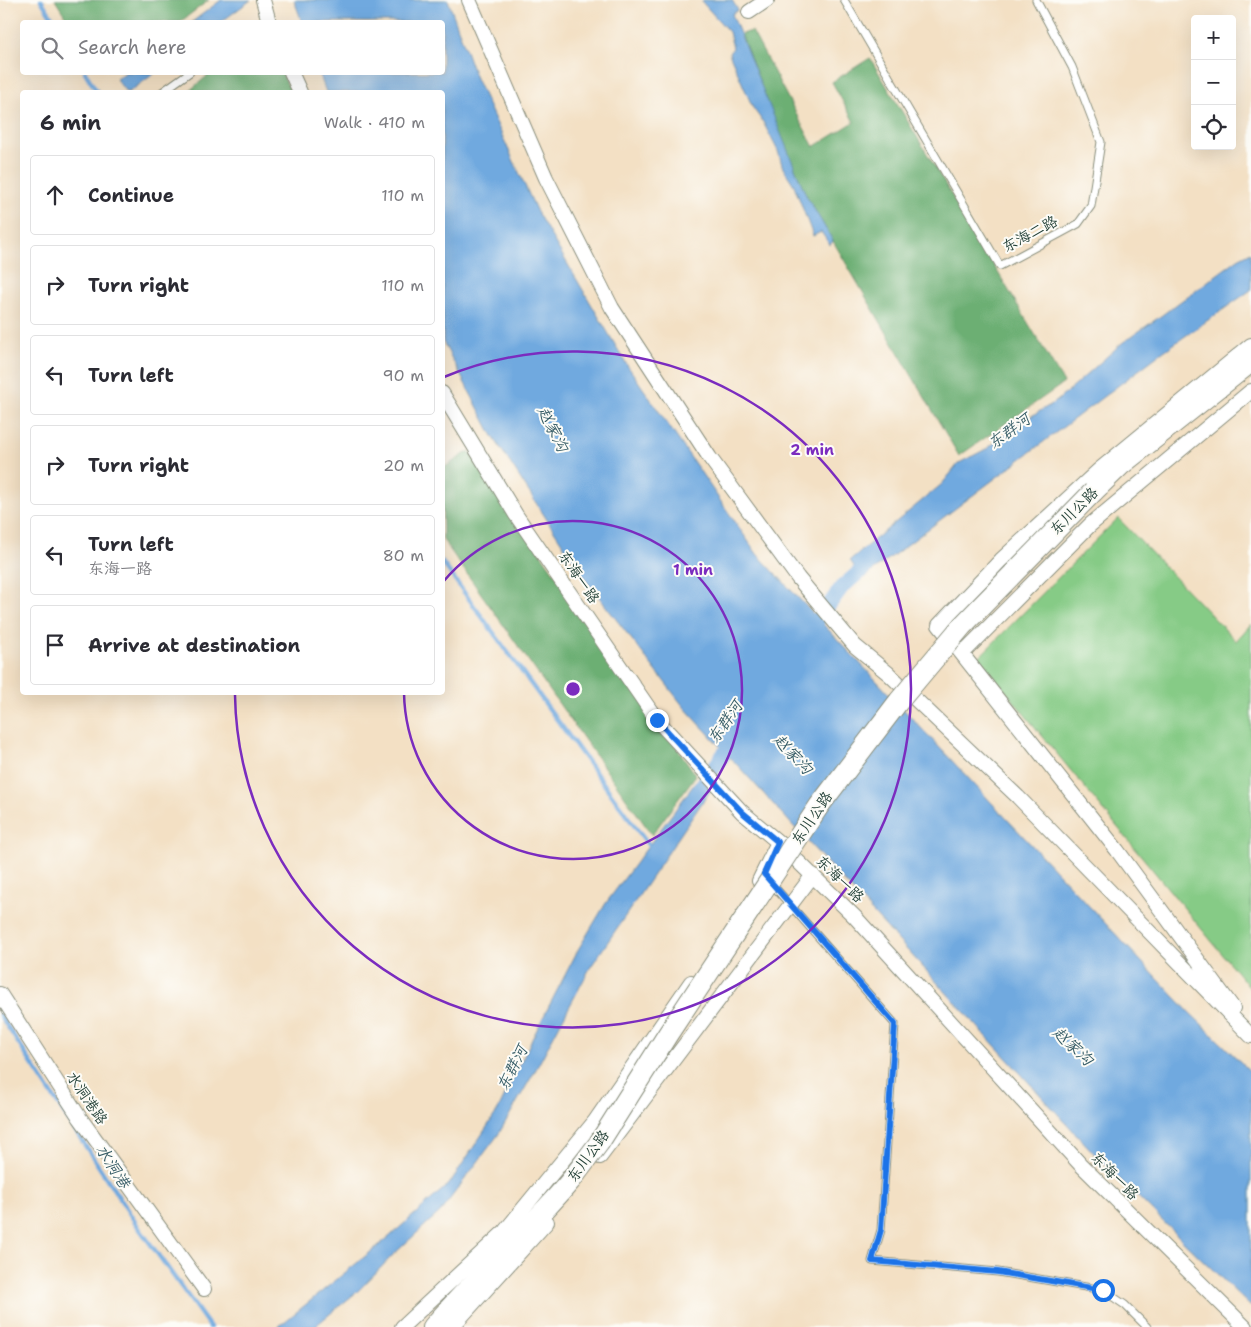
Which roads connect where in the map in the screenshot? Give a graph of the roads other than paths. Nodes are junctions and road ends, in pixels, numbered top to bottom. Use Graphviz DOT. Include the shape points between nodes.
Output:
graph roads {
  1 [pos="263,0"];
  2 [pos="469,0"];
  3 [pos="767,0"];
  4 [pos="844,0"];
  5 [pos="1036,0"];
  6 [pos="749,12"];
  7 [pos="266,20"];
  8 [pos="186,75"];
  9 [pos="292,75"];
  10 [pos="165,90"];
  11 [pos="299,90"];
  12 [pos="1251,345"];
  13 [pos="1251,362"];
  14 [pos="1251,391"];
  15 [pos="445,398"];
  16 [pos="962,654"];
  17 [pos="778,842"];
  18 [pos="764,874"];
  19 [pos="812,875"];
  20 [pos="790,905"];
  21 [pos="0,994"];
  22 [pos="1251,1032"];
  23 [pos="1251,1036"];
  24 [pos="204,1289"];
  25 [pos="402,1327"];
  26 [pos="433,1327"];
  27 [pos="452,1327"];
  28 [pos="1147,1327"];
  29 [pos="1246,1327"];
  1 -- 7 [label="street"];
  2 -- 23 [label="street" via="546,178 612,308 710,458 798,578 855,646 889,674 1018,797"];
  3 -- 6 [label="street"];
  4 -- 5 [label="lane, 东海二路" via="1000,266 1078,224 1091,206 1101,142 1072,67"];
  8 -- 10 [label="lane"];
  9 -- 11 [label="street"];
  12 -- 16 [label="street" via="1099,470 1001,560 939,625"];
  13 -- 26 [label="street, 东川公路, bridge" via="1120,466 962,626 899,701 819,806 599,1143 572,1179"];
  14 -- 16 [label="street" via="1090,526"];
  15 -- 17 [label="street, 东海一路" via="516,515 657,720 742,812"];
  16 -- 22 [label="street" via="1117,850"];
  17 -- 18 [label="street"];
  17 -- 19 [label="street, 东海一路"];
  18 -- 20 [label="lane"];
  18 -- 25 [label="street" via="595,1121 505,1231"];
  19 -- 20 [label="street"];
  19 -- 29 [label="street, 东海一路" via="856,917 1080,1164"];
  20 -- 27 [label="street" via="576,1190"];
  20 -- 28 [label="lane" via="895,1024 881,1230 872,1261 998,1272 1103,1290 1125,1305"];
  21 -- 24 [label="street, 水洞港路" via="80,1118"];
}
